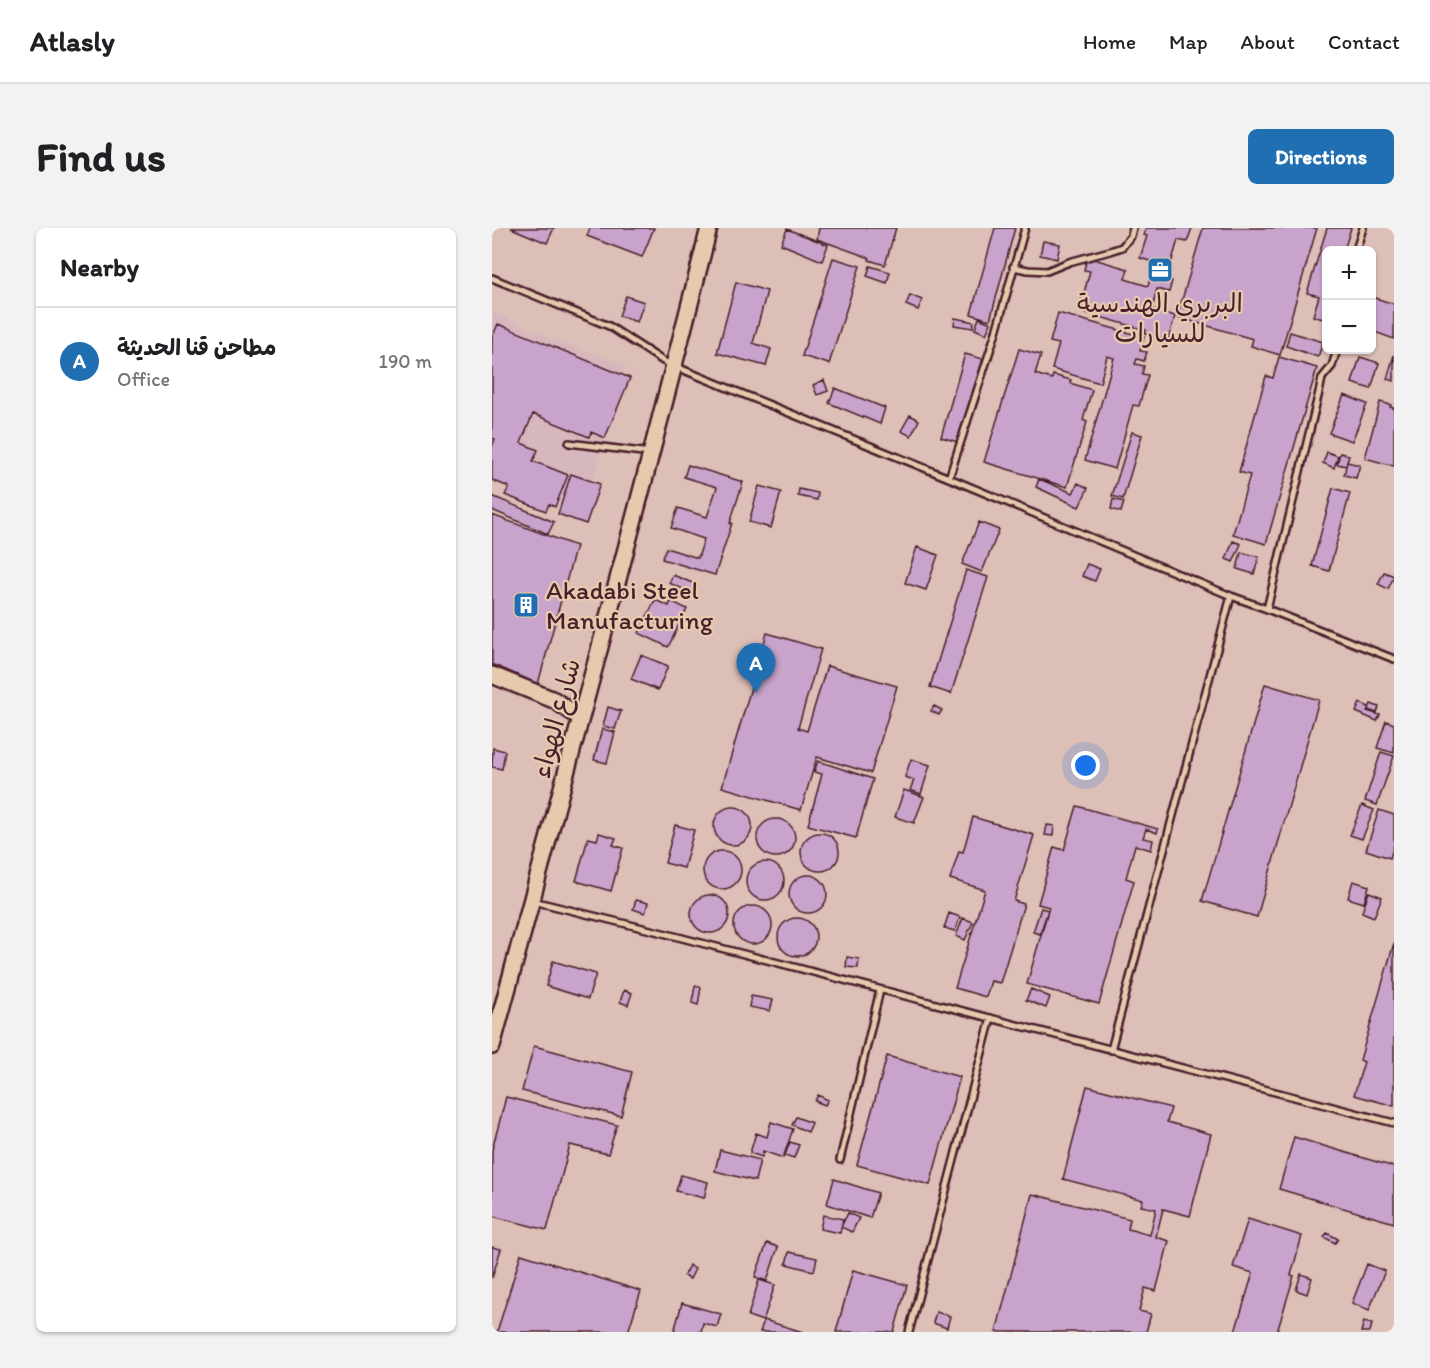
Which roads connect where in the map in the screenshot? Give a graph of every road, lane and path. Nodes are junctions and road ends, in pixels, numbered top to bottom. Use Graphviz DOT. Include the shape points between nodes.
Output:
graph roads {
  1 [pos="709,228"];
  2 [pos="1025,228"];
  3 [pos="1133,228"];
  4 [pos="1363,228"];
  5 [pos="1357,246"];
  6 [pos="1013,267"];
  7 [pos="492,278"];
  8 [pos="1336,354"];
  9 [pos="674,366"];
  10 [pos="569,443"];
  11 [pos="651,453"];
  12 [pos="949,478"];
  13 [pos="1231,596"];
  14 [pos="1267,609"];
  15 [pos="1394,659"];
  16 [pos="492,675"];
  17 [pos="581,718"];
  18 [pos="531,901"];
  19 [pos="880,990"];
  20 [pos="990,1018"];
  21 [pos="492,1046"];
  22 [pos="1111,1050"];
  23 [pos="1394,1123"];
  24 [pos="840,1160"];
  25 [pos="909,1332"];
  1 -- 9 [label="street, شارع الهواء"];
  2 -- 6 [label="lane"];
  3 -- 6 [label="lane" via="1122,247 1110,251 1047,271"];
  4 -- 5 [label="lane"];
  6 -- 12 [label="lane"];
  7 -- 9 [label="lane" via="609,326"];
  8 -- 14 [label="lane" via="1320,388"];
  9 -- 11 [label="street, شارع الهواء"];
  9 -- 12 [label="lane"];
  10 -- 11 [label="lane"];
  11 -- 17 [label="street, شارع الهواء"];
  12 -- 13 [label="lane"];
  13 -- 14 [label="lane"];
  13 -- 22 [label="lane"];
  14 -- 15 [label="lane"];
  16 -- 17 [label="street" via="554,700"];
  17 -- 18 [label="street, شارع الهواء"];
  18 -- 19 [label="lane"];
  18 -- 21 [label="street, شارع الهواء"];
  19 -- 20 [label="lane"];
  19 -- 24 [label="lane"];
  20 -- 22 [label="lane"];
  20 -- 25 [label="lane"];
  22 -- 23 [label="lane"];
}
